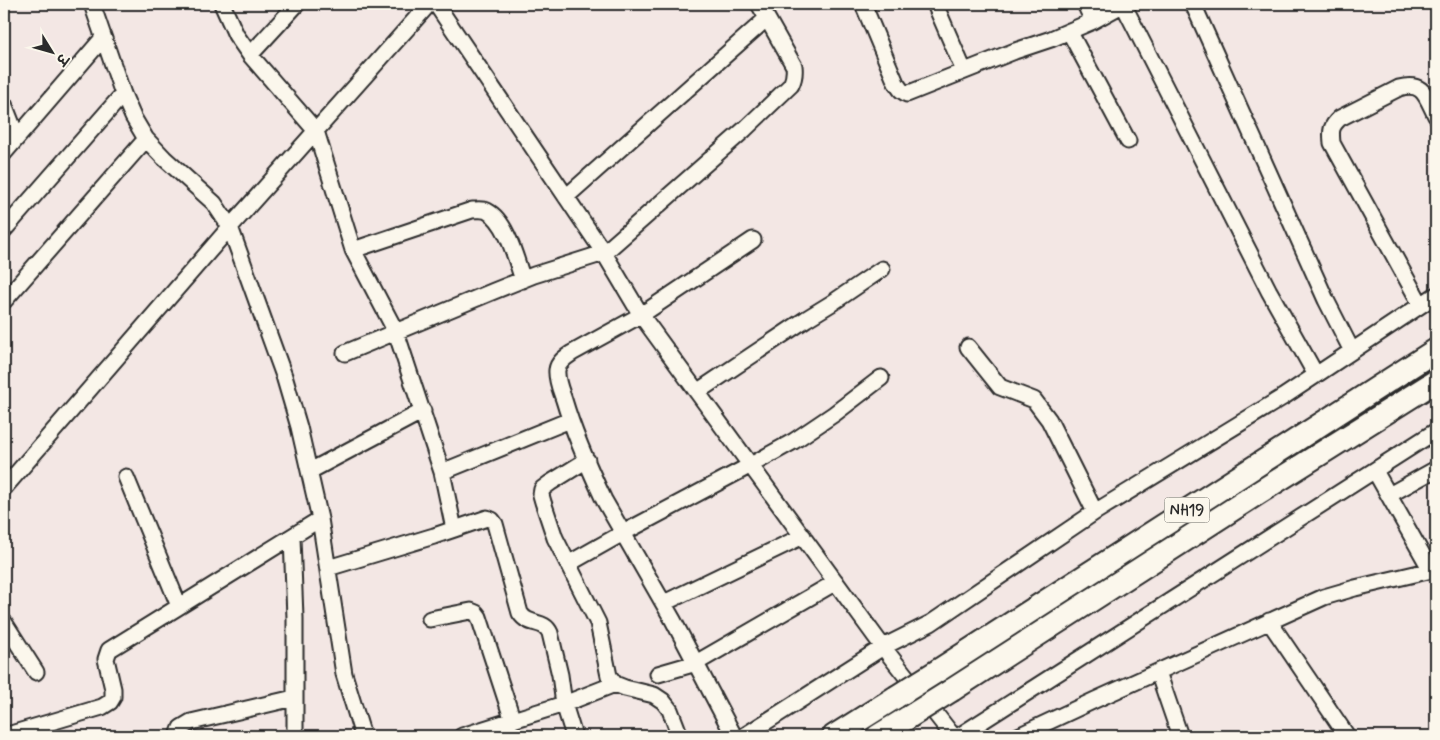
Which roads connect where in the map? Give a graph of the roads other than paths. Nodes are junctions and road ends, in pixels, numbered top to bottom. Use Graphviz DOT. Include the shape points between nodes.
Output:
graph roads {
  1 [pos="92,4"];
  2 [pos="222,4"];
  3 [pos="297,4"];
  4 [pos="429,4"];
  5 [pos="436,4"];
  6 [pos="758,4"];
  7 [pos="863,4"];
  8 [pos="935,4"];
  9 [pos="1085,4"];
  10 [pos="1124,4"];
  11 [pos="1193,4"];
  12 [pos="766,18"];
  13 [pos="1093,21"];
  14 [pos="1069,31"];
  15 [pos="104,38"];
  16 [pos="250,55"];
  17 [pos="964,71"];
  18 [pos="123,94"];
  19 [pos="4,104"];
  20 [pos="1436,116"];
  21 [pos="316,130"];
  22 [pos="17,137"];
  23 [pos="146,139"];
  24 [pos="1128,141"];
  25 [pos="4,153"];
  26 [pos="566,197"];
  27 [pos="230,228"];
  28 [pos="4,230"];
  29 [pos="753,240"];
  30 [pos="354,250"];
  31 [pos="604,253"];
  32 [pos="882,269"];
  33 [pos="523,280"];
  34 [pos="1436,295"];
  35 [pos="4,301"];
  36 [pos="1421,306"];
  37 [pos="641,315"];
  38 [pos="396,332"];
  39 [pos="968,347"];
  40 [pos="1436,350"];
  41 [pos="1352,351"];
  42 [pos="345,352"];
  43 [pos="1316,375"];
  44 [pos="881,378"];
  45 [pos="1436,381"];
  46 [pos="697,392"];
  47 [pos="423,411"];
  48 [pos="570,420"];
  49 [pos="1436,432"];
  50 [pos="587,460"];
  51 [pos="751,465"];
  52 [pos="1436,468"];
  53 [pos="310,470"];
  54 [pos="1375,471"];
  55 [pos="442,472"];
  56 [pos="126,477"];
  57 [pos="4,488"];
  58 [pos="1389,495"];
  59 [pos="1095,512"];
  60 [pos="320,519"];
  61 [pos="454,529"];
  62 [pos="623,533"];
  63 [pos="803,536"];
  64 [pos="292,537"];
  65 [pos="568,564"];
  66 [pos="328,568"];
  67 [pos="1434,569"];
  68 [pos="836,582"];
  69 [pos="664,603"];
  70 [pos="179,606"];
  71 [pos="430,619"];
  72 [pos="1270,621"];
  73 [pos="4,622"];
  74 [pos="884,647"];
  75 [pos="696,663"];
  76 [pos="36,672"];
  77 [pos="1158,672"];
  78 [pos="658,674"];
  79 [pos="615,684"];
  80 [pos="294,698"];
  81 [pos="564,704"];
  82 [pos="513,721"];
  83 [pos="4,736"];
  84 [pos="178,736"];
  85 [pos="295,736"];
  86 [pos="363,736"];
  87 [pos="462,736"];
  88 [pos="574,736"];
  89 [pos="680,736"];
  90 [pos="734,736"];
  91 [pos="744,736"];
  92 [pos="834,736"];
  93 [pos="878,736"];
  94 [pos="954,736"];
  95 [pos="960,736"];
  96 [pos="1018,736"];
  97 [pos="1180,736"];
  98 [pos="1347,736"];
  1 -- 15 [label="street"];
  2 -- 16 [label="street" via="236,35"];
  3 -- 16 [label="street"];
  4 -- 21 [label="street"];
  5 -- 26 [label="street"];
  6 -- 12 [label="street"];
  7 -- 17 [label="street" via="893,76 907,94"];
  8 -- 17 [label="street"];
  9 -- 13 [label="street"];
  10 -- 13 [label="street"];
  10 -- 43 [label="street" via="1269,291"];
  11 -- 41 [label="street"];
  12 -- 26 [label="street"];
  12 -- 31 [label="street" via="794,66 791,85"];
  13 -- 14 [label="street"];
  14 -- 17 [label="street"];
  14 -- 24 [label="street"];
  15 -- 18 [label="street"];
  15 -- 22 [label="street"];
  16 -- 21 [label="street"];
  18 -- 23 [label="street"];
  18 -- 28 [label="street"];
  19 -- 22 [label="street"];
  20 -- 36 [label="street" via="1424,92 1408,85 1340,118 1331,131 1332,143"];
  21 -- 27 [label="street"];
  21 -- 30 [label="street"];
  22 -- 25 [label="street"];
  23 -- 27 [label="street" via="214,203"];
  23 -- 35 [label="street"];
  26 -- 31 [label="street"];
  27 -- 53 [label="street" via="284,376"];
  27 -- 57 [label="street"];
  29 -- 37 [label="street"];
  30 -- 33 [label="street" via="472,210 486,210 496,217 506,233"];
  30 -- 38 [label="street"];
  31 -- 33 [label="street"];
  31 -- 37 [label="street"];
  32 -- 46 [label="street"];
  33 -- 38 [label="street"];
  34 -- 36 [label="street"];
  36 -- 41 [label="street"];
  37 -- 46 [label="street"];
  37 -- 48 [label="street" via="572,353 557,368"];
  38 -- 42 [label="street"];
  38 -- 47 [label="street"];
  39 -- 59 [label="street" via="1000,387 1034,400 1041,408"];
  40 -- 92 [label="highway, NH19, bridge"];
  41 -- 43 [label="street"];
  43 -- 59 [label="street"];
  44 -- 51 [label="street" via="812,430"];
  45 -- 93 [label="highway, NH19, bridge"];
  46 -- 51 [label="street"];
  47 -- 53 [label="street"];
  47 -- 55 [label="street"];
  48 -- 50 [label="street"];
  48 -- 55 [label="street"];
  49 -- 54 [label="street"];
  50 -- 62 [label="street"];
  50 -- 65 [label="street" via="542,488 541,495 555,538"];
  51 -- 62 [label="street"];
  51 -- 63 [label="street"];
  52 -- 58 [label="street"];
  53 -- 60 [label="street"];
  54 -- 58 [label="street"];
  54 -- 95 [label="street"];
  55 -- 61 [label="street"];
  56 -- 70 [label="street"];
  58 -- 67 [label="street"];
  59 -- 74 [label="street" via="931,623"];
  60 -- 64 [label="street"];
  60 -- 66 [label="street"];
  61 -- 66 [label="street"];
  61 -- 81 [label="street" via="487,518 495,524 520,613 529,622 548,628 550,633"];
  62 -- 65 [label="street"];
  62 -- 69 [label="street"];
  63 -- 68 [label="street"];
  63 -- 69 [label="street"];
  64 -- 70 [label="street"];
  64 -- 80 [label="street" via="296,618"];
  65 -- 79 [label="street" via="598,623 609,676"];
  66 -- 86 [label="street" via="344,674"];
  67 -- 72 [label="street" via="1324,597"];
  68 -- 74 [label="street"];
  68 -- 75 [label="street"];
  69 -- 75 [label="street"];
  70 -- 83 [label="street" via="109,650 106,659 113,697 110,702"];
  71 -- 82 [label="street" via="470,611 476,613"];
  72 -- 77 [label="street"];
  72 -- 98 [label="street"];
  73 -- 76 [label="street"];
  74 -- 91 [label="street"];
  74 -- 94 [label="street"];
  75 -- 78 [label="street"];
  75 -- 90 [label="street"];
  77 -- 96 [label="street"];
  77 -- 97 [label="street"];
  79 -- 81 [label="street"];
  79 -- 89 [label="street" via="654,695 663,701"];
  80 -- 84 [label="street" via="191,722 181,728"];
  80 -- 85 [label="street"];
  81 -- 82 [label="street"];
  81 -- 88 [label="street"];
  82 -- 87 [label="street"];
}
